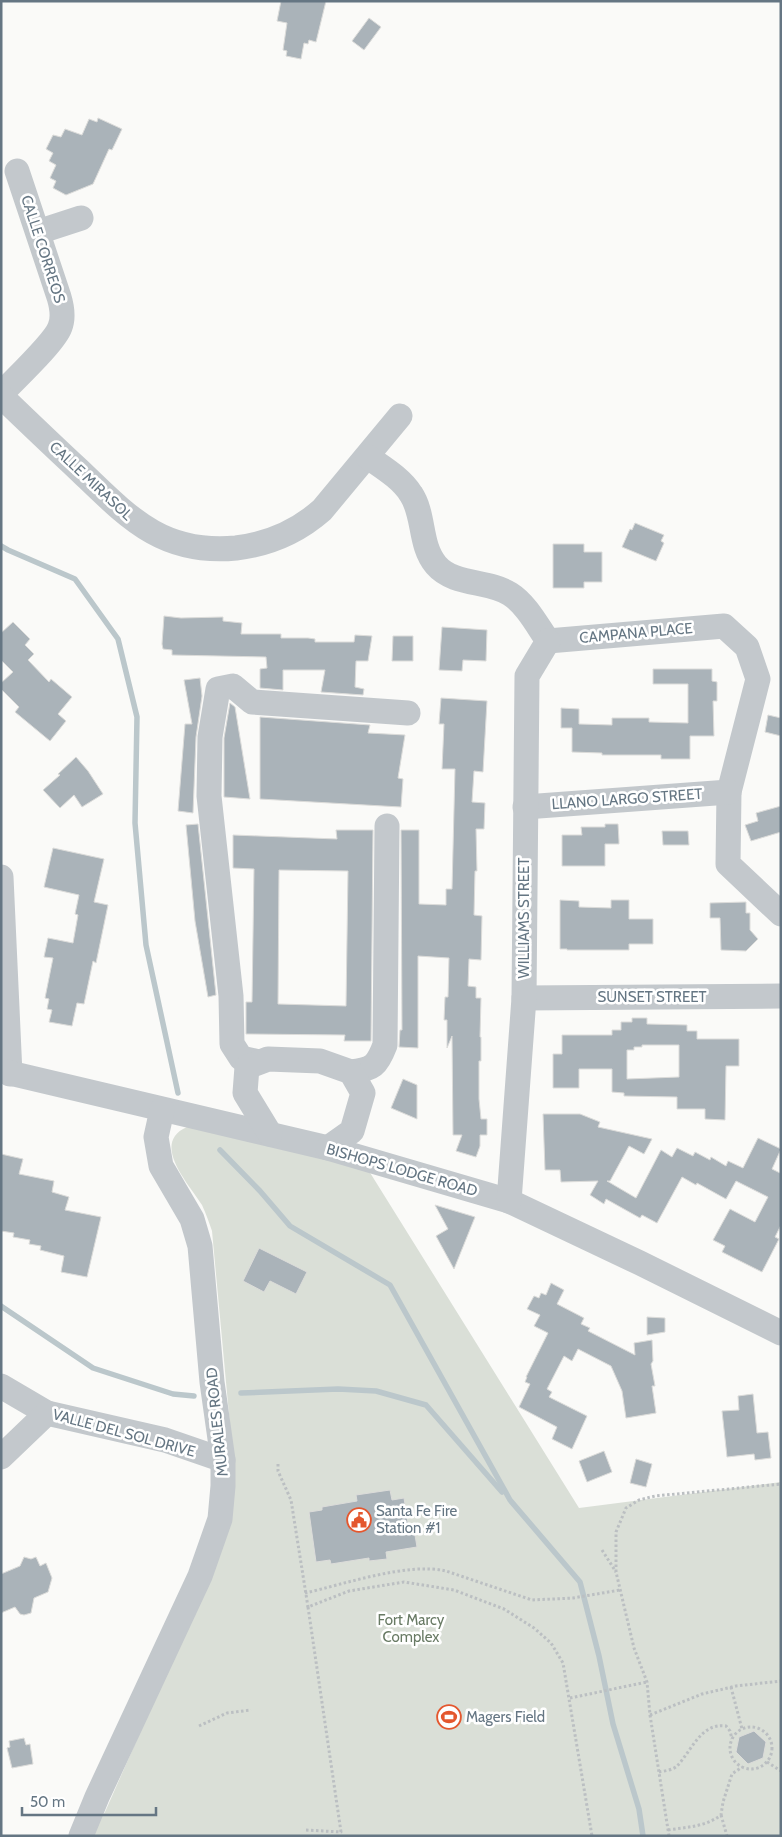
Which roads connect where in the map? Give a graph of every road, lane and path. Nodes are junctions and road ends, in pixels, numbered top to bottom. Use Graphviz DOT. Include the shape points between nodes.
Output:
graph roads {
  1 [pos="17,171"];
  2 [pos="81,218"];
  3 [pos="38,232"];
  4 [pos="1,395"];
  5 [pos="400,416"];
  6 [pos="368,456"];
  7 [pos="548,641"];
  8 [pos="408,713"];
  9 [pos="729,792"];
  10 [pos="525,807"];
  11 [pos="387,826"];
  12 [pos="1,876"];
  13 [pos="781,914"];
  14 [pos="781,996"];
  15 [pos="524,998"];
  16 [pos="259,1062"];
  17 [pos="6,1072"];
  18 [pos="351,1072"];
  19 [pos="162,1110"];
  20 [pos="270,1134"];
  21 [pos="328,1148"];
  22 [pos="508,1200"];
  23 [pos="779,1327"];
  24 [pos="1,1386"];
  25 [pos="47,1413"];
  26 [pos="1,1457"];
  27 [pos="222,1460"];
  28 [pos="278,1464"];
  29 [pos="781,1484"];
  30 [pos="602,1550"];
  31 [pos="616,1572"];
  32 [pos="620,1590"];
  33 [pos="305,1593"];
  34 [pos="308,1607"];
  35 [pos="645,1682"];
  36 [pos="781,1682"];
  37 [pos="730,1687"];
  38 [pos="570,1698"];
  39 [pos="251,1710"];
  40 [pos="650,1715"];
  41 [pos="199,1726"];
  42 [pos="742,1729"];
  43 [pos="732,1740"];
  44 [pos="767,1762"];
  45 [pos="742,1767"];
  46 [pos="781,1771"];
  47 [pos="658,1772"];
  48 [pos="721,1815"];
  49 [pos="306,1830"];
  50 [pos="668,1830"];
  51 [pos="81,1836"];
  52 [pos="592,1836"];
  53 [pos="669,1836"];
  54 [pos="727,1836"];
  1 -- 3 [label="street, CALLE CORREOS"];
  2 -- 3 [label="street"];
  3 -- 4 [label="street, CALLE CORREOS" via="61,304 61,327"];
  4 -- 6 [label="street, CALLE MIRASOL" via="120,510 162,537 194,547 243,547 293,531 322,510"];
  5 -- 6 [label="street, CALLE MIRASOL"];
  6 -- 7 [label="street" via="411,494 436,565 457,578 511,594"];
  7 -- 9 [label="street, CAMPANA PLACE" via="724,626 747,647 758,678"];
  7 -- 10 [label="street, WILLIAMS STREET" via="527,676"];
  8 -- 16 [label="street" via="252,702 233,686 218,689 210,737 209,796 231,996 232,1044 241,1058"];
  9 -- 10 [label="street, LLANO LARGO STREET"];
  9 -- 13 [label="street" via="728,864"];
  10 -- 15 [label="street, WILLIAMS STREET"];
  11 -- 18 [label="street" via="385,1045 380,1060 369,1070"];
  12 -- 17 [label="street"];
  14 -- 15 [label="street, SUNSET STREET"];
  15 -- 22 [label="street, WILLIAMS STREET"];
  16 -- 18 [label="street" via="268,1059 320,1061"];
  16 -- 20 [label="street" via="247,1066 245,1093"];
  17 -- 19 [label="street, BISHOPS LODGE ROAD"];
  18 -- 21 [label="street" via="363,1093 352,1130"];
  19 -- 20 [label="street, BISHOPS LODGE ROAD"];
  19 -- 27 [label="street, MURALES ROAD" via="156,1137 161,1166 192,1219 200,1246"];
  20 -- 21 [label="street, BISHOPS LODGE ROAD"];
  21 -- 22 [label="street, BISHOPS LODGE ROAD"];
  22 -- 23 [label="street, BISHOPS LODGE ROAD"];
  24 -- 25 [label="street, VALLE DEL SOL DRIVE"];
  25 -- 26 [label="street"];
  25 -- 27 [label="street, VALLE DEL SOL DRIVE" via="165,1440"];
  27 -- 51 [label="street, MURALES ROAD" via="224,1486 220,1519 200,1576"];
  28 -- 33 [label="path" via="278,1471 292,1500"];
  29 -- 31 [label="path" via="639,1500 626,1508 616,1532"];
  30 -- 31 [label="path"];
  31 -- 32 [label="path"];
  32 -- 33 [label="path" via="572,1598 532,1600 437,1569 400,1570"];
  32 -- 35 [label="path"];
  33 -- 34 [label="path"];
  34 -- 38 [label="path" via="349,1591 404,1582 454,1590 504,1609 552,1643 563,1664"];
  34 -- 49 [label="path" via="341,1832"];
  35 -- 38 [label="path"];
  35 -- 40 [label="path"];
  36 -- 37 [label="path"];
  37 -- 40 [label="path" via="702,1694"];
  37 -- 42 [label="path"];
  38 -- 52 [label="path"];
  39 -- 41 [label="path" via="228,1713"];
  40 -- 47 [label="path"];
  42 -- 43 [label="path"];
  42 -- 44 [label="path" via="758,1728 769,1737 773,1750"];
  43 -- 45 [label="path" via="732,1758"];
  43 -- 47 [label="path" via="726,1726 711,1728 697,1740 676,1768"];
  44 -- 45 [label="path" via="756,1769"];
  44 -- 46 [label="path"];
  45 -- 48 [label="path" via="732,1774"];
  47 -- 50 [label="path"];
  48 -- 50 [label="path" via="702,1825"];
  48 -- 54 [label="path"];
  50 -- 53 [label="path"];
}
